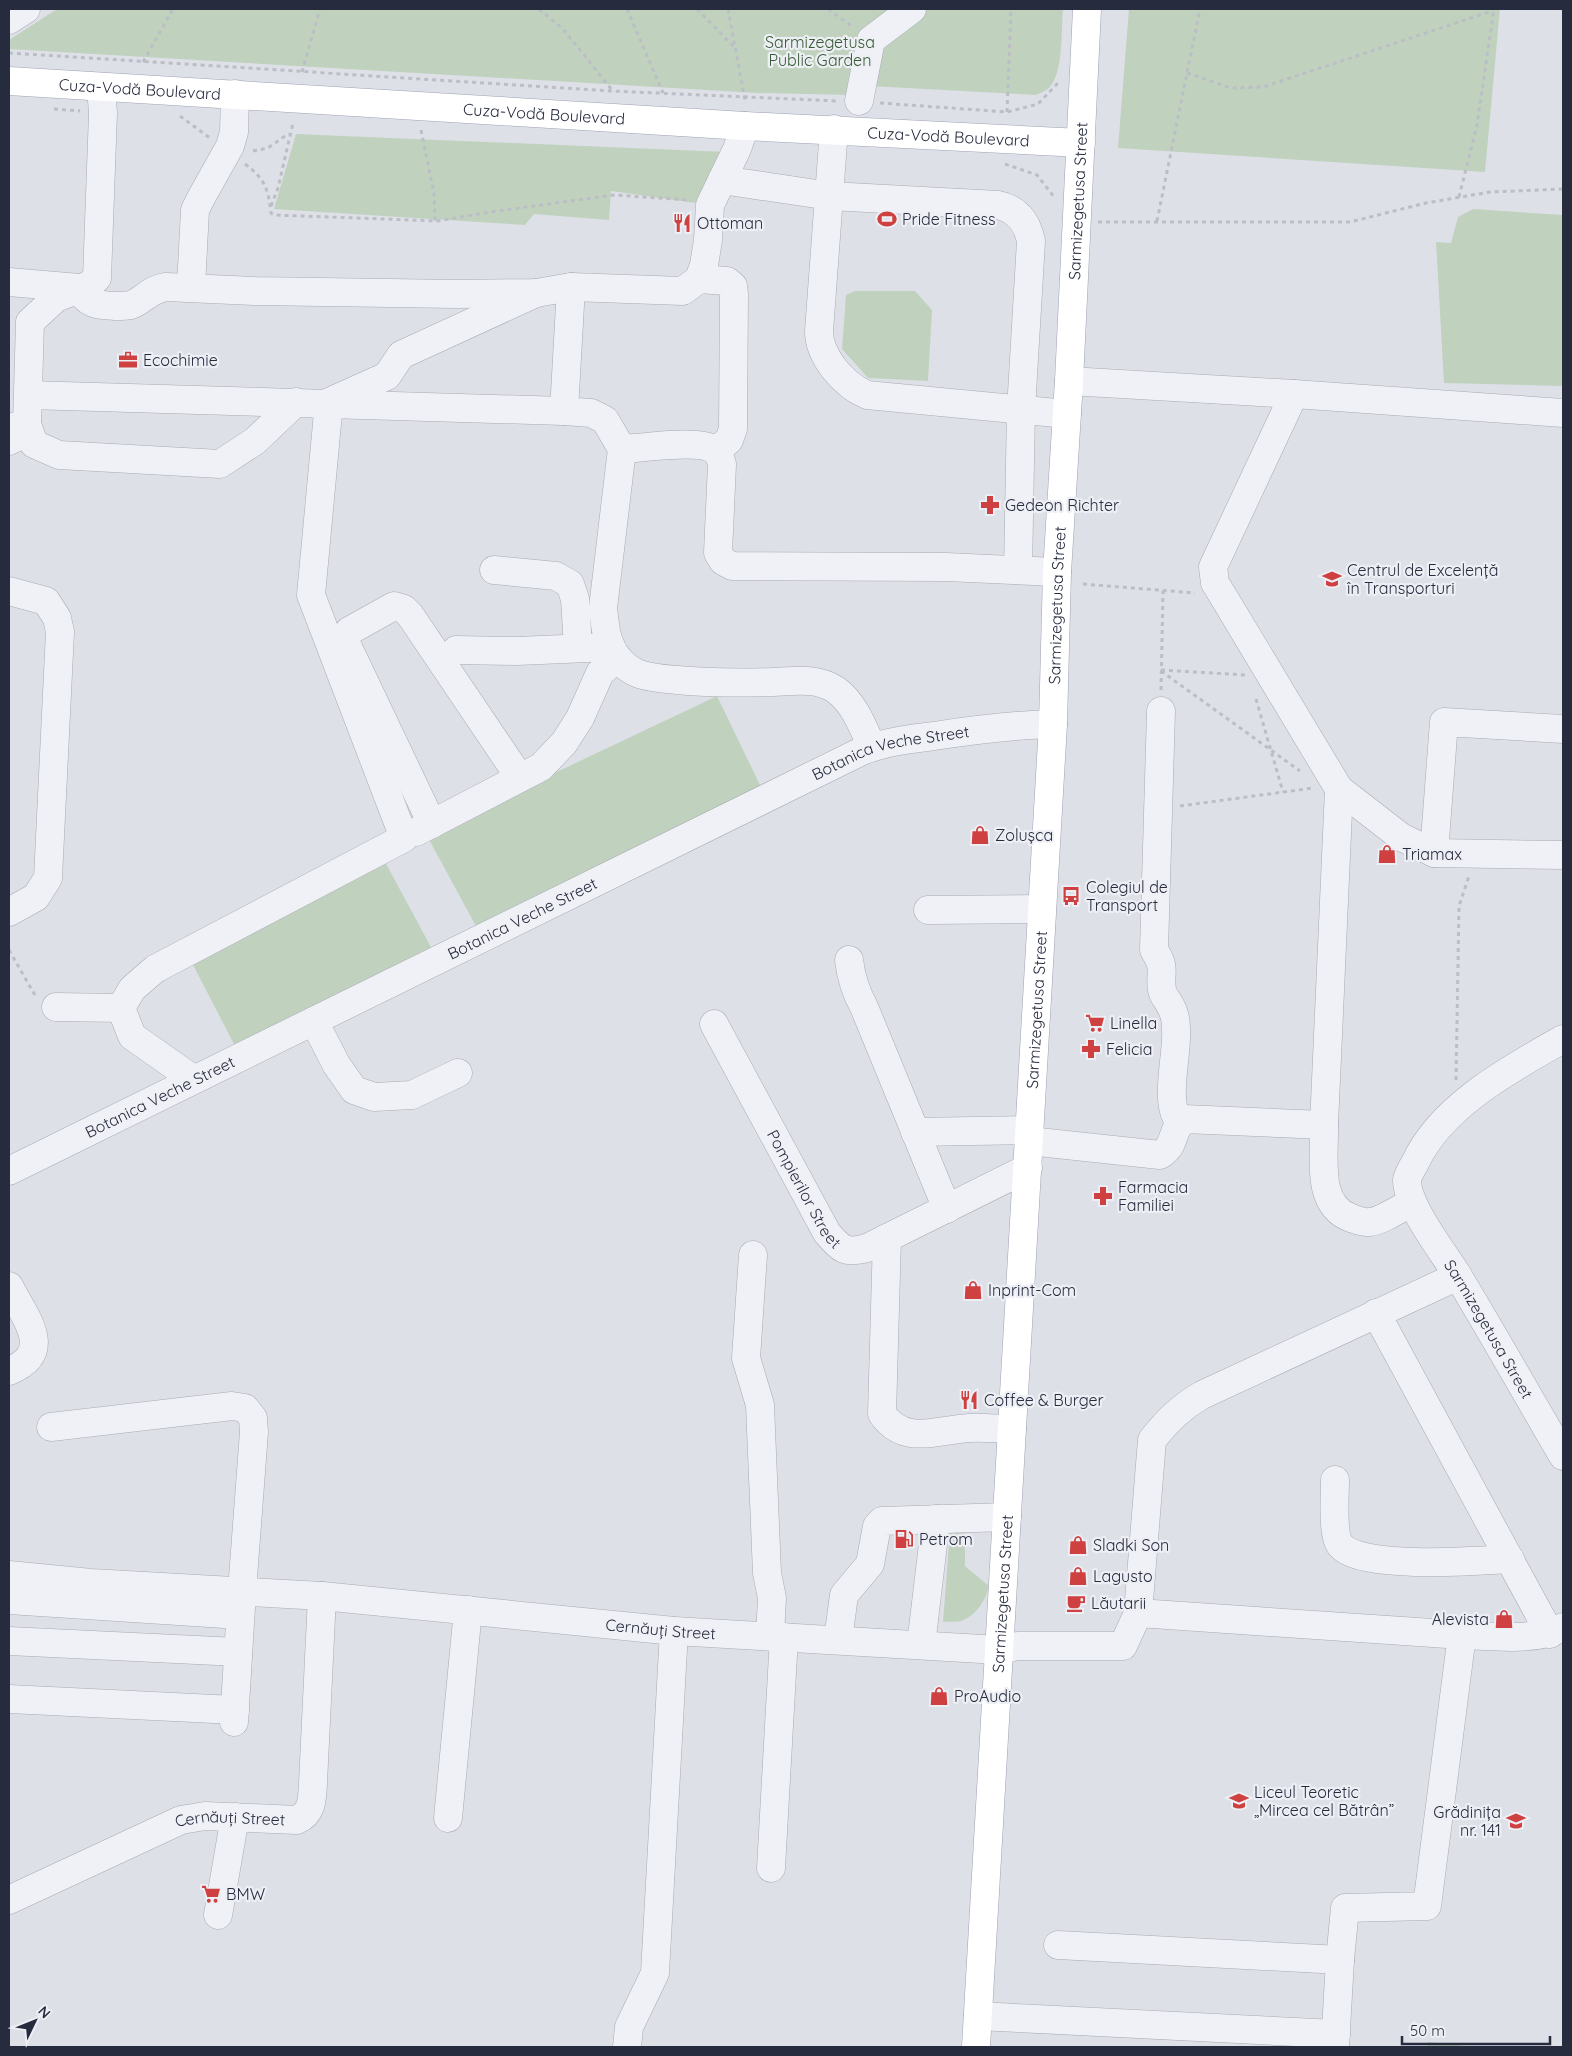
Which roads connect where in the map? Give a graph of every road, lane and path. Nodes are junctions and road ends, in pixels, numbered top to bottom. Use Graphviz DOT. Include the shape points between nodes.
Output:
graph roads {
  1 [pos="26,9"];
  2 [pos="173,9"];
  3 [pos="320,9"];
  4 [pos="539,9"];
  5 [pos="627,9"];
  6 [pos="697,9"];
  7 [pos="728,9"];
  8 [pos="828,9"];
  9 [pos="912,9"];
  10 [pos="1011,9"];
  11 [pos="1087,9"];
  12 [pos="1200,9"];
  13 [pos="1493,10"];
  14 [pos="9,20"];
  15 [pos="871,40"];
  16 [pos="736,48"];
  17 [pos="9,53"];
  18 [pos="143,62"];
  19 [pos="302,72"];
  20 [pos="1187,73"];
  21 [pos="1059,77"];
  22 [pos="9,82"];
  23 [pos="612,91"];
  24 [pos="663,93"];
  25 [pos="235,94"];
  26 [pos="745,98"];
  27 [pos="102,100"];
  28 [pos="859,101"];
  29 [pos="46,109"];
  30 [pos="1007,112"];
  31 [pos="170,116"];
  32 [pos="180,116"];
  33 [pos="189,116"];
  34 [pos="284,122"];
  35 [pos="745,126"];
  36 [pos="834,129"];
  37 [pos="412,130"];
  38 [pos="421,130"];
  39 [pos="431,131"];
  40 [pos="291,134"];
  41 [pos="1081,143"];
  42 [pos="230,153"];
  43 [pos="1004,163"];
  44 [pos="1563,189"];
  45 [pos="717,191"];
  46 [pos="830,196"];
  47 [pos="1459,197"];
  48 [pos="1056,200"];
  49 [pos="270,206"];
  50 [pos="1077,220"];
  51 [pos="1157,221"];
  52 [pos="435,222"];
  53 [pos="699,279"];
  54 [pos="9,282"];
  55 [pos="191,287"];
  56 [pos="79,288"];
  57 [pos="571,288"];
  58 [pos="536,293"];
  59 [pos="19,323"];
  60 [pos="1069,381"];
  61 [pos="1294,394"];
  62 [pos="29,395"];
  63 [pos="296,402"];
  64 [pos="329,402"];
  65 [pos="1020,410"];
  66 [pos="564,411"];
  67 [pos="1067,414"];
  68 [pos="1563,414"];
  69 [pos="15,431"];
  70 [pos="622,448"];
  71 [pos="716,451"];
  72 [pos="494,570"];
  73 [pos="1018,570"];
  74 [pos="1057,572"];
  75 [pos="1083,584"];
  76 [pos="9,591"];
  77 [pos="1163,591"];
  78 [pos="1223,596"];
  79 [pos="578,648"];
  80 [pos="456,650"];
  81 [pos="614,652"];
  82 [pos="1261,660"];
  83 [pos="1161,670"];
  84 [pos="1254,695"];
  85 [pos="1161,711"];
  86 [pos="1053,724"];
  87 [pos="1563,729"];
  88 [pos="872,747"];
  89 [pos="1272,751"];
  90 [pos="1304,775"];
  91 [pos="520,778"];
  92 [pos="1337,786"];
  93 [pos="1283,792"];
  94 [pos="1158,809"];
  95 [pos="432,824"];
  96 [pos="404,838"];
  97 [pos="1434,853"];
  98 [pos="1476,854"];
  99 [pos="1563,856"];
  100 [pos="1042,909"];
  101 [pos="928,910"];
  102 [pos="9,912"];
  103 [pos="9,950"];
  104 [pos="849,960"];
  105 [pos="56,1008"];
  106 [pos="121,1008"];
  107 [pos="314,1021"];
  108 [pos="714,1024"];
  109 [pos="1563,1039"];
  110 [pos="458,1073"];
  111 [pos="193,1079"];
  112 [pos="1464,1102"];
  113 [pos="1180,1123"];
  114 [pos="1324,1125"];
  115 [pos="915,1132"];
  116 [pos="1029,1136"];
  117 [pos="1028,1168"];
  118 [pos="9,1171"];
  119 [pos="1410,1191"];
  120 [pos="947,1209"];
  121 [pos="887,1238"];
  122 [pos="753,1255"];
  123 [pos="1458,1276"];
  124 [pos="9,1286"];
  125 [pos="1376,1314"];
  126 [pos="9,1371"];
  127 [pos="51,1427"];
  128 [pos="1012,1429"];
  129 [pos="1563,1456"];
  130 [pos="1335,1480"];
  131 [pos="1007,1517"];
  132 [pos="936,1519"];
  133 [pos="1510,1559"];
  134 [pos="9,1575"];
  135 [pos="322,1596"];
  136 [pos="9,1600"];
  137 [pos="241,1603"];
  138 [pos="468,1610"];
  139 [pos="1138,1614"];
  140 [pos="674,1631"];
  141 [pos="1557,1631"];
  142 [pos="1462,1635"];
  143 [pos="777,1636"];
  144 [pos="838,1640"];
  145 [pos="9,1641"];
  146 [pos="921,1645"];
  147 [pos="999,1650"];
  148 [pos="238,1652"];
  149 [pos="9,1699"];
  150 [pos="235,1817"];
  151 [pos="448,1818"];
  152 [pos="771,1868"];
  153 [pos="9,1900"];
  154 [pos="218,1915"];
  155 [pos="1058,1945"];
  156 [pos="1340,1960"];
  157 [pos="978,2016"];
  158 [pos="1335,2040"];
  159 [pos="627,2047"];
  160 [pos="976,2047"];
  1 -- 14 [label="street"];
  2 -- 18 [label="path"];
  3 -- 19 [label="path"];
  4 -- 23 [label="path" via="563,29"];
  5 -- 24 [label="path"];
  6 -- 16 [label="path"];
  7 -- 16 [label="path"];
  8 -- 15 [label="path"];
  9 -- 15 [label="street"];
  10 -- 30 [label="path"];
  11 -- 41 [label="main road, Sarmizegetusa Street"];
  12 -- 20 [label="path"];
  13 -- 20 [label="path" via="1264,87 1231,88"];
  13 -- 47 [label="path" via="1477,125"];
  15 -- 28 [label="street"];
  16 -- 26 [label="path"];
  17 -- 18 [label="path"];
  18 -- 19 [label="path"];
  19 -- 23 [label="path"];
  20 -- 51 [label="path"];
  21 -- 30 [label="path" via="1058,84 1038,104"];
  22 -- 27 [label="main road, Cuza-Vodă Boulevard"];
  23 -- 24 [label="path"];
  24 -- 26 [label="path"];
  25 -- 27 [label="main road, Cuza-Vodă Boulevard"];
  25 -- 35 [label="main road, Cuza-Vodă Boulevard"];
  25 -- 42 [label="street"];
  26 -- 28 [label="path"];
  26 -- 35 [label="path"];
  27 -- 29 [label="path"];
  27 -- 56 [label="street" via="97,278"];
  28 -- 30 [label="path"];
  31 -- 32 [label="path"];
  32 -- 33 [label="path"];
  32 -- 42 [label="path"];
  34 -- 40 [label="path" via="293,123"];
  35 -- 36 [label="main road, Cuza-Vodă Boulevard"];
  35 -- 45 [label="street"];
  36 -- 41 [label="main road, Cuza-Vodă Boulevard"];
  36 -- 46 [label="street"];
  37 -- 38 [label="path"];
  38 -- 39 [label="path"];
  38 -- 52 [label="path" via="434,193"];
  40 -- 42 [label="path" via="268,148"];
  40 -- 49 [label="path" via="275,199"];
  41 -- 50 [label="main road, Sarmizegetusa Street"];
  42 -- 49 [label="path" via="261,176"];
  42 -- 55 [label="street" via="195,210"];
  43 -- 48 [label="path" via="1037,175"];
  44 -- 47 [label="path" via="1490,192"];
  45 -- 46 [label="street"];
  45 -- 52 [label="path" via="614,195"];
  45 -- 53 [label="street"];
  46 -- 65 [label="street" via="819,341 827,358 850,386 876,397"];
  46 -- 65 [label="street" via="998,205 1017,212 1031,241"];
  47 -- 51 [label="path" via="1350,222"];
  49 -- 52 [label="path" via="274,215"];
  50 -- 51 [label="path"];
  50 -- 60 [label="main road, Sarmizegetusa Street"];
  53 -- 57 [label="street" via="683,291"];
  53 -- 71 [label="street" via="727,280 734,294 733,429 729,440"];
  54 -- 56 [label="street"];
  55 -- 56 [label="street" via="156,288 128,306 98,306 84,298"];
  55 -- 58 [label="street" via="254,291"];
  56 -- 59 [label="street" via="56,298"];
  57 -- 58 [label="street"];
  57 -- 66 [label="street"];
  58 -- 64 [label="street" via="401,355 387,376"];
  59 -- 62 [label="street"];
  60 -- 61 [label="street"];
  60 -- 67 [label="main road, Sarmizegetusa Street"];
  61 -- 68 [label="street"];
  61 -- 78 [label="street" via="1214,567 1216,583"];
  62 -- 63 [label="street"];
  62 -- 69 [label="street"];
  63 -- 64 [label="street"];
  63 -- 69 [label="street" via="255,441 220,464 59,455"];
  64 -- 66 [label="street"];
  64 -- 96 [label="street" via="310,594"];
  65 -- 67 [label="street"];
  65 -- 73 [label="street"];
  66 -- 70 [label="street" via="591,413 605,420"];
  67 -- 74 [label="main road, Sarmizegetusa Street"];
  70 -- 71 [label="street" via="694,445"];
  70 -- 81 [label="street" via="603,608 605,630"];
  71 -- 73 [label="street" via="722,464 718,553 732,566"];
  72 -- 79 [label="street" via="556,576 570,584 575,599"];
  73 -- 74 [label="street"];
  74 -- 86 [label="main road, Sarmizegetusa Street"];
  75 -- 77 [label="path"];
  76 -- 102 [label="street" via="46,601 58,618 60,632 48,878 36,896"];
  77 -- 78 [label="path"];
  77 -- 83 [label="path"];
  78 -- 82 [label="street"];
  79 -- 80 [label="street"];
  79 -- 81 [label="street"];
  81 -- 88 [label="street" via="626,666 639,674 662,678 726,683 805,680 827,685 844,697"];
  81 -- 91 [label="street" via="564,743 540,767"];
  82 -- 83 [label="path" via="1251,667 1250,676"];
  82 -- 92 [label="street"];
  83 -- 85 [label="path"];
  83 -- 89 [label="path"];
  84 -- 89 [label="path"];
  85 -- 94 [label="street"];
  86 -- 88 [label="street, Botanica Veche Street" via="997,727"];
  86 -- 100 [label="main road, Sarmizegetusa Street"];
  87 -- 97 [label="street" via="1444,722"];
  88 -- 107 [label="street, Botanica Veche Street"];
  89 -- 90 [label="path"];
  89 -- 93 [label="path"];
  91 -- 95 [label="street"];
  91 -- 95 [label="street" via="410,614 394,606 349,631 346,643"];
  92 -- 93 [label="path"];
  92 -- 97 [label="street" via="1401,837"];
  92 -- 114 [label="street"];
  93 -- 94 [label="path"];
  94 -- 113 [label="street" via="1154,950 1162,963 1162,992 1175,1019 1172,1104"];
  95 -- 96 [label="street"];
  96 -- 106 [label="street" via="154,969 132,989"];
  97 -- 98 [label="street"];
  98 -- 99 [label="street"];
  98 -- 112 [label="path" via="1459,906 1456,1080"];
  100 -- 101 [label="street"];
  100 -- 116 [label="main road, Sarmizegetusa Street"];
  103 -- 105 [label="path" via="35,996 47,1006"];
  104 -- 115 [label="street" via="857,994"];
  105 -- 106 [label="street"];
  106 -- 111 [label="street" via="132,1036"];
  107 -- 110 [label="street" via="336,1064 354,1090 374,1097 412,1095"];
  107 -- 111 [label="street, Botanica Veche Street"];
  108 -- 121 [label="street, Pompierilor Street" via="827,1232 842,1249 854,1252"];
  109 -- 112 [label="street"];
  111 -- 118 [label="street, Botanica Veche Street"];
  112 -- 119 [label="street" via="1425,1145"];
  113 -- 114 [label="street" via="1184,1119 1196,1119"];
  113 -- 116 [label="street" via="1172,1144 1160,1154"];
  114 -- 119 [label="street" via="1325,1190 1342,1215 1372,1222"];
  115 -- 116 [label="street"];
  115 -- 120 [label="street"];
  116 -- 117 [label="main road, Sarmizegetusa Street"];
  117 -- 120 [label="street, Pompierilor Street"];
  117 -- 128 [label="main road, Sarmizegetusa Street"];
  119 -- 123 [label="street, Sarmizegetusa Street"];
  120 -- 121 [label="street, Pompierilor Street"];
  121 -- 128 [label="street" via="882,1414 889,1423 908,1434 968,1428"];
  122 -- 143 [label="street" via="746,1358 760,1405 767,1574"];
  123 -- 125 [label="street"];
  123 -- 129 [label="street, Sarmizegetusa Street"];
  124 -- 126 [label="street" via="35,1344 26,1363"];
  125 -- 133 [label="street"];
  125 -- 139 [label="street" via="1184,1405 1152,1440"];
  127 -- 137 [label="street" via="232,1406 245,1408 253,1418 254,1432"];
  128 -- 131 [label="main road, Sarmizegetusa Street"];
  130 -- 133 [label="street" via="1339,1544 1361,1557 1411,1562"];
  131 -- 132 [label="street"];
  131 -- 147 [label="main road, Sarmizegetusa Street"];
  132 -- 144 [label="street" via="879,1523 870,1564 844,1595"];
  132 -- 146 [label="street"];
  133 -- 141 [label="street"];
  134 -- 137 [label="street, Cernăuți Street"];
  135 -- 137 [label="street, Cernăuți Street"];
  135 -- 138 [label="street, Cernăuți Street"];
  135 -- 150 [label="street, Cernăuți Street" via="312,1804 308,1813 297,1820"];
  136 -- 137 [label="street"];
  137 -- 148 [label="street"];
  138 -- 140 [label="street, Cernăuți Street"];
  138 -- 151 [label="street"];
  139 -- 142 [label="street"];
  139 -- 147 [label="street, Cernăuți Street" via="1123,1646 1018,1646"];
  140 -- 143 [label="street, Cernăuți Street"];
  140 -- 159 [label="street" via="655,1972 629,2027"];
  141 -- 142 [label="street" via="1514,1636"];
  142 -- 156 [label="street" via="1427,1906 1345,1908"];
  143 -- 144 [label="street, Cernăuți Street"];
  143 -- 152 [label="street"];
  144 -- 146 [label="street, Cernăuți Street"];
  145 -- 148 [label="street"];
  146 -- 147 [label="street, Cernăuți Street"];
  147 -- 157 [label="main road, Sarmizegetusa Street"];
  148 -- 149 [label="street" via="235,1716"];
  150 -- 153 [label="street, Cernăuți Street" via="205,1816 181,1820"];
  150 -- 154 [label="street"];
  155 -- 156 [label="street"];
  156 -- 158 [label="street"];
  157 -- 158 [label="street"];
  157 -- 160 [label="main road, Sarmizegetusa Street"];
}
